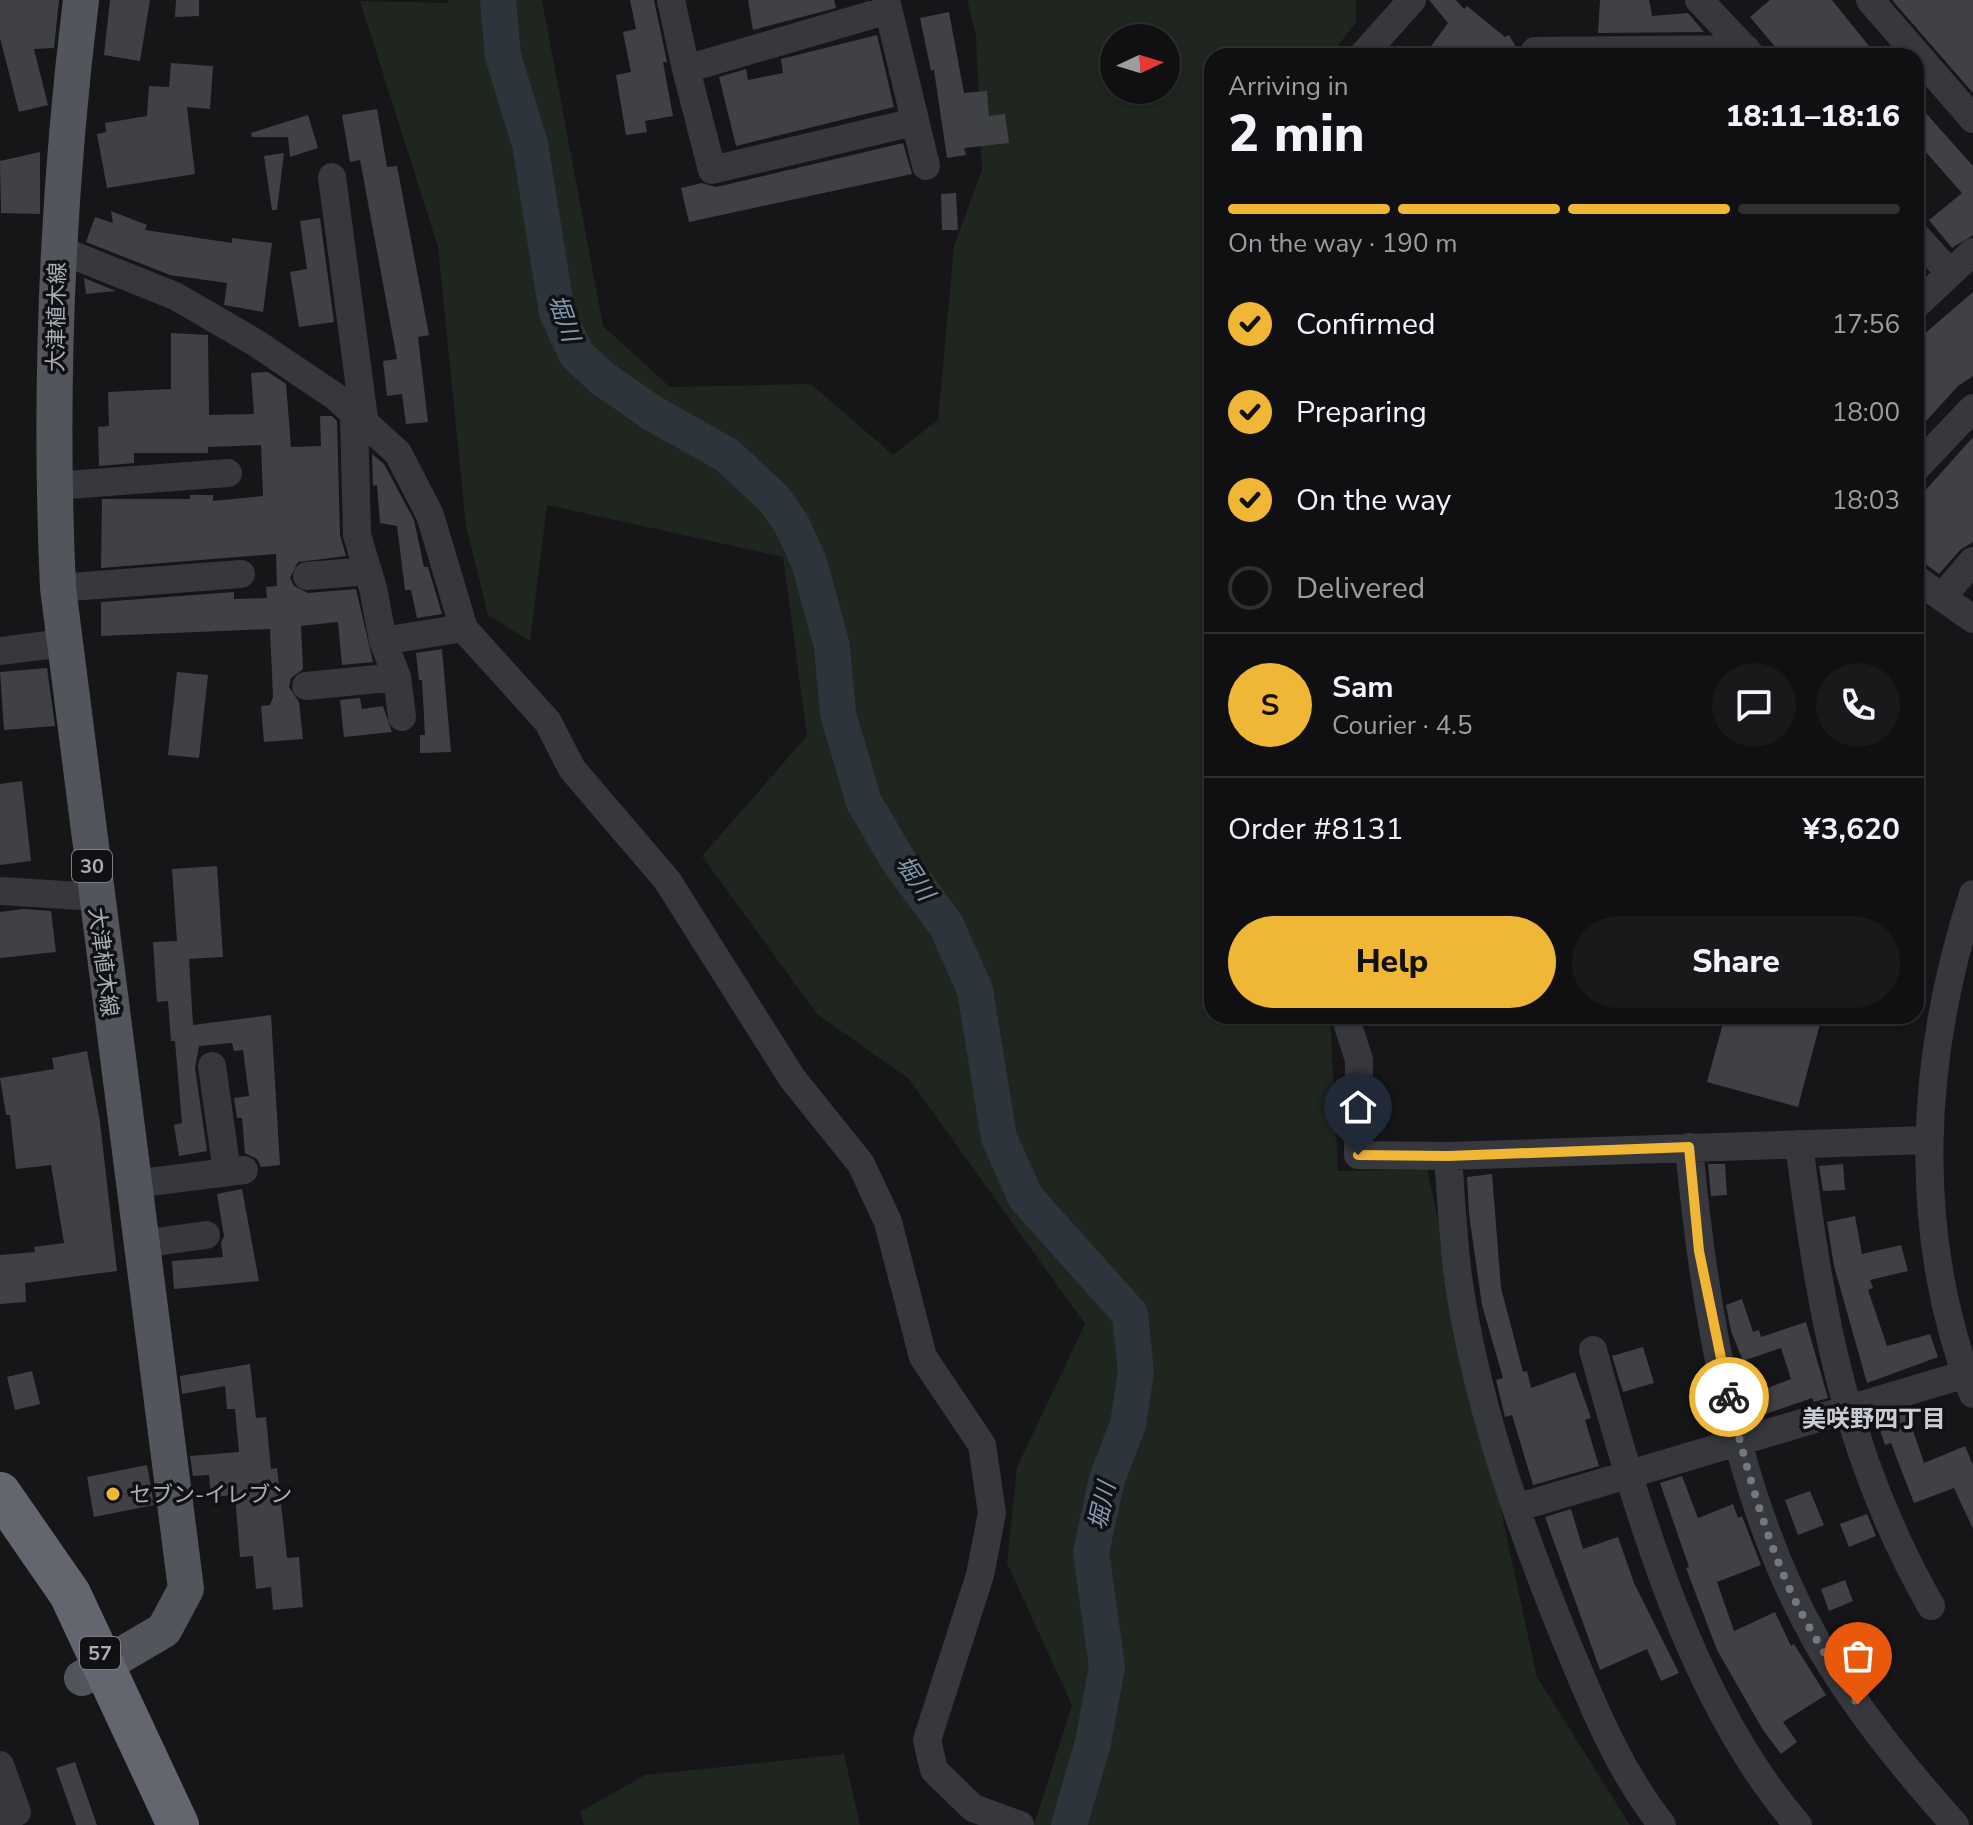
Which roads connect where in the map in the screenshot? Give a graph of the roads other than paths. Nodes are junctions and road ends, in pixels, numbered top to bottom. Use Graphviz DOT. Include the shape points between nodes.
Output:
graph roads {
  1 [pos="81,0"];
  2 [pos="671,0"];
  3 [pos="1412,0"];
  4 [pos="1699,0"];
  5 [pos="1870,0"];
  6 [pos="887,5"];
  7 [pos="1369,48"];
  8 [pos="1744,48"];
  9 [pos="1912,48"];
  10 [pos="1924,62"];
  11 [pos="686,69"];
  12 [pos="1973,119"];
  13 [pos="914,122"];
  14 [pos="926,166"];
  15 [pos="332,177"];
  16 [pos="1924,245"];
  17 [pos="58,249"];
  18 [pos="1973,252"];
  19 [pos="1950,273"];
  20 [pos="1924,297"];
  21 [pos="1973,408"];
  22 [pos="360,421"];
  23 [pos="1924,460"];
  24 [pos="228,473"];
  25 [pos="54,486"];
  26 [pos="1973,561"];
  27 [pos="368,571"];
  28 [pos="241,574"];
  29 [pos="307,576"];
  30 [pos="1924,585"];
  31 [pos="58,588"];
  32 [pos="1942,597"];
  33 [pos="1973,619"];
  34 [pos="463,628"];
  35 [pos="383,641"];
  36 [pos="63,643"];
  37 [pos="0,651"];
  38 [pos="397,677"];
  39 [pos="306,686"];
  40 [pos="402,717"];
  41 [pos="0,891"];
  42 [pos="1973,894"];
  43 [pos="96,897"];
  44 [pos="1967,931"];
  45 [pos="1348,1024"];
  46 [pos="212,1066"];
  47 [pos="1927,1140"];
  48 [pos="1799,1144"];
  49 [pos="1689,1147"];
  50 [pos="1448,1156"];
  51 [pos="133,1184"];
  52 [pos="206,1235"];
  53 [pos="141,1244"];
  54 [pos="1593,1350"];
  55 [pos="1971,1380"];
  56 [pos="1847,1410"];
  57 [pos="1740,1442"];
  58 [pos="1628,1477"];
  59 [pos="0,1493"];
  60 [pos="1516,1508"];
  61 [pos="0,1539"];
  62 [pos="1931,1606"];
  63 [pos="94,1670"];
  64 [pos="0,1765"];
  65 [pos="0,1818"];
  66 [pos="1787,1822"];
  67 [pos="148,1825"];
  68 [pos="178,1825"];
  69 [pos="1020,1825"];
  70 [pos="1662,1825"];
  71 [pos="1955,1825"];
  1 -- 17 [label="main road, 大津植木線 / 30"];
  2 -- 11 [label="street"];
  3 -- 7 [label="street"];
  4 -- 8 [label="street"];
  5 -- 9 [label="street"];
  6 -- 11 [label="street"];
  6 -- 13 [label="street"];
  10 -- 12 [label="street"];
  11 -- 13 [label="street" via="712,170"];
  13 -- 14 [label="street"];
  15 -- 22 [label="street"];
  16 -- 19 [label="street"];
  17 -- 22 [label="street" via="175,296 336,397"];
  17 -- 25 [label="main road, 大津植木線 / 30"];
  18 -- 19 [label="street"];
  19 -- 20 [label="street"];
  21 -- 23 [label="street"];
  22 -- 27 [label="street" via="357,535"];
  22 -- 34 [label="street" via="398,453 411,473 433,526"];
  24 -- 25 [label="street"];
  25 -- 31 [label="main road, 大津植木線 / 30"];
  26 -- 32 [label="street"];
  27 -- 29 [label="street"];
  27 -- 35 [label="street"];
  28 -- 31 [label="street"];
  30 -- 32 [label="street"];
  31 -- 36 [label="main road, 大津植木線 / 30"];
  32 -- 33 [label="street"];
  34 -- 35 [label="street"];
  34 -- 69 [label="street" via="548,722 572,769 667,880 792,1078 861,1164 888,1222 923,1357 982,1445 992,1513 980,1575 927,1740 934,1770 973,1808"];
  35 -- 38 [label="street"];
  36 -- 37 [label="street"];
  36 -- 43 [label="main road, 大津植木線 / 30"];
  38 -- 39 [label="street"];
  38 -- 40 [label="street"];
  41 -- 43 [label="street"];
  42 -- 44 [label="street"];
  43 -- 51 [label="main road, 大津植木線 / 30"];
  44 -- 47 [label="street" via="1936,1052"];
  45 -- 50 [label="street" via="1359,1060 1358,1155"];
  46 -- 51 [label="street" via="236,1171"];
  47 -- 48 [label="street"];
  47 -- 55 [label="street" via="1935,1261 1950,1332"];
  48 -- 49 [label="street"];
  48 -- 56 [label="street" via="1826,1328"];
  49 -- 50 [label="street"];
  49 -- 57 [label="street" via="1706,1296"];
  50 -- 60 [label="street" via="1458,1278 1479,1386"];
  51 -- 53 [label="main road, 大津植木線 / 30"];
  52 -- 53 [label="street"];
  53 -- 63 [label="main road, 大津植木線 / 30" via="186,1589 164,1630"];
  54 -- 58 [label="street"];
  55 -- 56 [label="street"];
  56 -- 57 [label="street"];
  56 -- 62 [label="street" via="1898,1549"];
  57 -- 58 [label="street"];
  57 -- 71 [label="street" via="1786,1582 1817,1642 1900,1762"];
  58 -- 60 [label="street"];
  58 -- 66 [label="street" via="1701,1668"];
  59 -- 63 [label="highway, 57" via="70,1594"];
  60 -- 70 [label="street" via="1611,1750"];
  61 -- 63 [label="highway, 57"];
  63 -- 67 [label="highway, 57"];
  63 -- 68 [label="highway, 57"];
  64 -- 65 [label="street" via="17,1812"];
}
